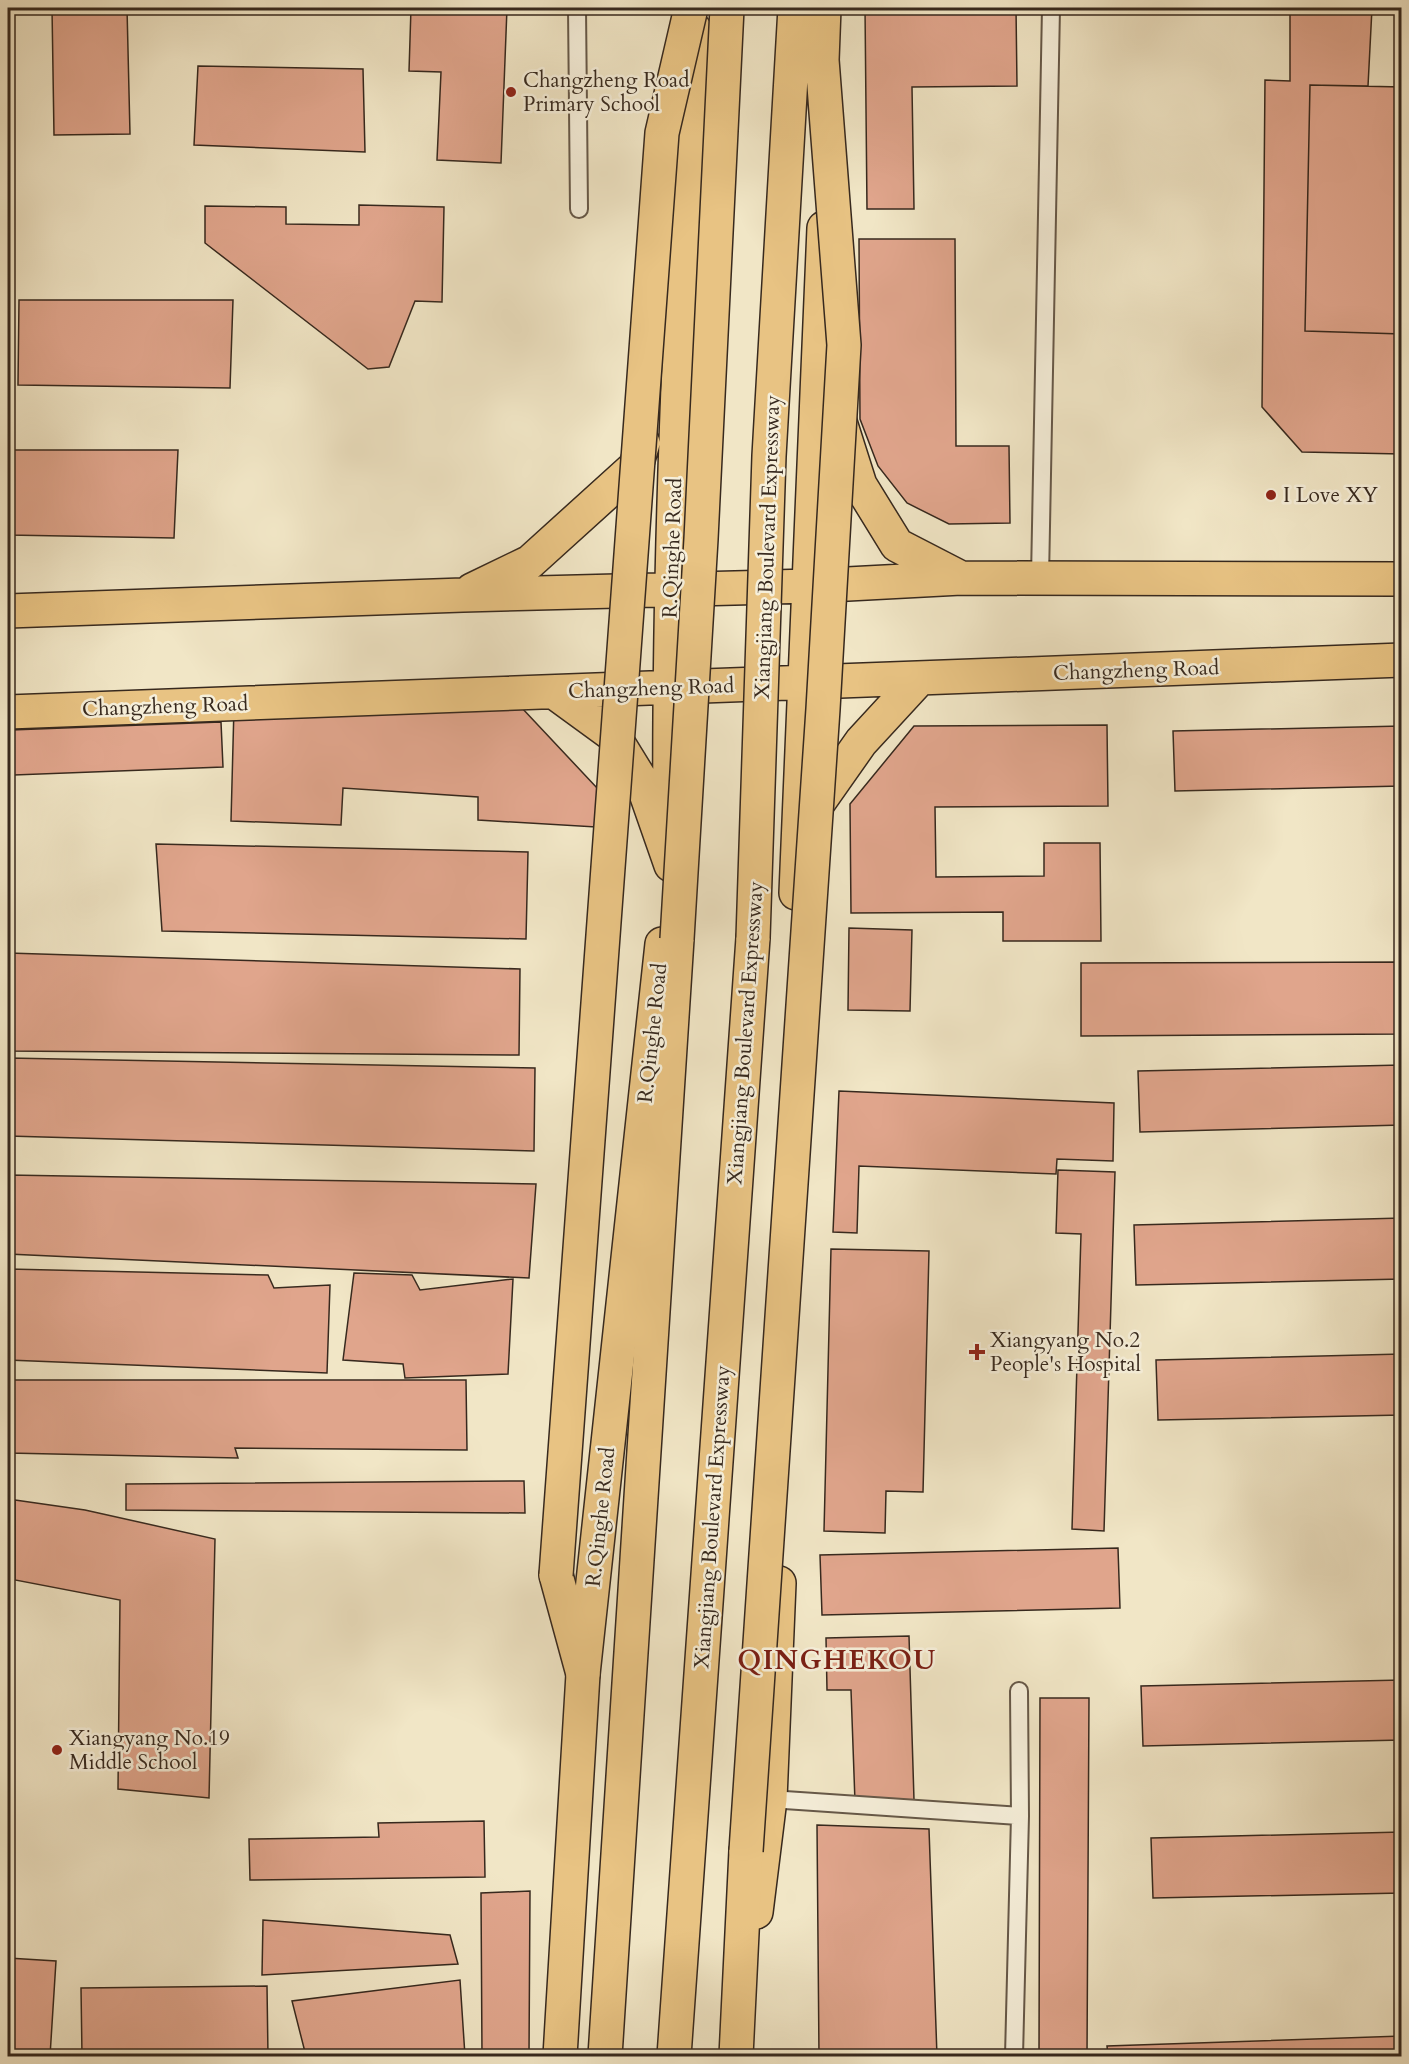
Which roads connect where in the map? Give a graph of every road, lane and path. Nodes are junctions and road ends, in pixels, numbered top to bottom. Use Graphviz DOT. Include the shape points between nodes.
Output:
graph roads {
  1 [pos="577,8"];
  2 [pos="691,8"];
  3 [pos="696,8"];
  4 [pos="727,8"];
  5 [pos="795,8"];
  6 [pos="824,8"];
  7 [pos="837,8"];
  8 [pos="1051,8"];
  9 [pos="579,209"];
  10 [pos="679,327"];
  11 [pos="818,350"];
  12 [pos="961,578"];
  13 [pos="1040,578"];
  14 [pos="1401,579"];
  15 [pos="810,586"];
  16 [pos="671,590"];
  17 [pos="463,595"];
  18 [pos="8,611"];
  19 [pos="1401,660"];
  20 [pos="920,678"];
  21 [pos="807,682"];
  22 [pos="669,688"];
  23 [pos="554,692"];
  24 [pos="8,712"];
  25 [pos="798,832"];
  26 [pos="671,865"];
  27 [pos="583,1674"];
  28 [pos="1019,1691"];
  29 [pos="770,1799"];
  30 [pos="1020,1816"];
  31 [pos="560,2056"];
  32 [pos="606,2056"];
  33 [pos="674,2056"];
  34 [pos="737,2056"];
  35 [pos="1014,2056"];
  1 -- 9 [label="lane"];
  2 -- 27 [label="main road, bridge" via="662,133 555,1575"];
  3 -- 10 [label="main road, R.Qinghe Road"];
  4 -- 32 [label="main road, bridge" via="701,539"];
  5 -- 33 [label="main road, Xiangjiang Boulevard Expressway, bridge" via="769,456 753,938"];
  6 -- 34 [label="main road, bridge" via="822,60 844,345 824,709 746,1851"];
  7 -- 11 [label="main road"];
  8 -- 13 [label="lane"];
  10 -- 16 [label="main road, R.Qinghe Road"];
  10 -- 17 [label="main road" via="636,466 530,562"];
  11 -- 12 [label="main road" via="860,485 897,545"];
  11 -- 15 [label="main road"];
  12 -- 13 [label="main road"];
  12 -- 15 [label="main road"];
  13 -- 14 [label="main road"];
  15 -- 16 [label="main road"];
  15 -- 21 [label="main road"];
  16 -- 17 [label="main road"];
  16 -- 22 [label="main road, R.Qinghe Road"];
  17 -- 18 [label="main road"];
  19 -- 20 [label="main road, Changzheng Road"];
  20 -- 21 [label="main road, Changzheng Road"];
  20 -- 25 [label="main road" via="861,742"];
  21 -- 22 [label="main road, Changzheng Road"];
  21 -- 25 [label="main road"];
  22 -- 23 [label="main road, Changzheng Road"];
  22 -- 26 [label="main road, R.Qinghe Road"];
  23 -- 24 [label="main road, Changzheng Road"];
  23 -- 26 [label="main road" via="613,735 642,782"];
  25 -- 29 [label="main road" via="776,1705"];
  26 -- 27 [label="main road, R.Qinghe Road"];
  27 -- 31 [label="main road, R.Qinghe Road"];
  28 -- 30 [label="lane"];
  29 -- 30 [label="lane"];
  29 -- 34 [label="main road"];
  30 -- 35 [label="lane"];
}
